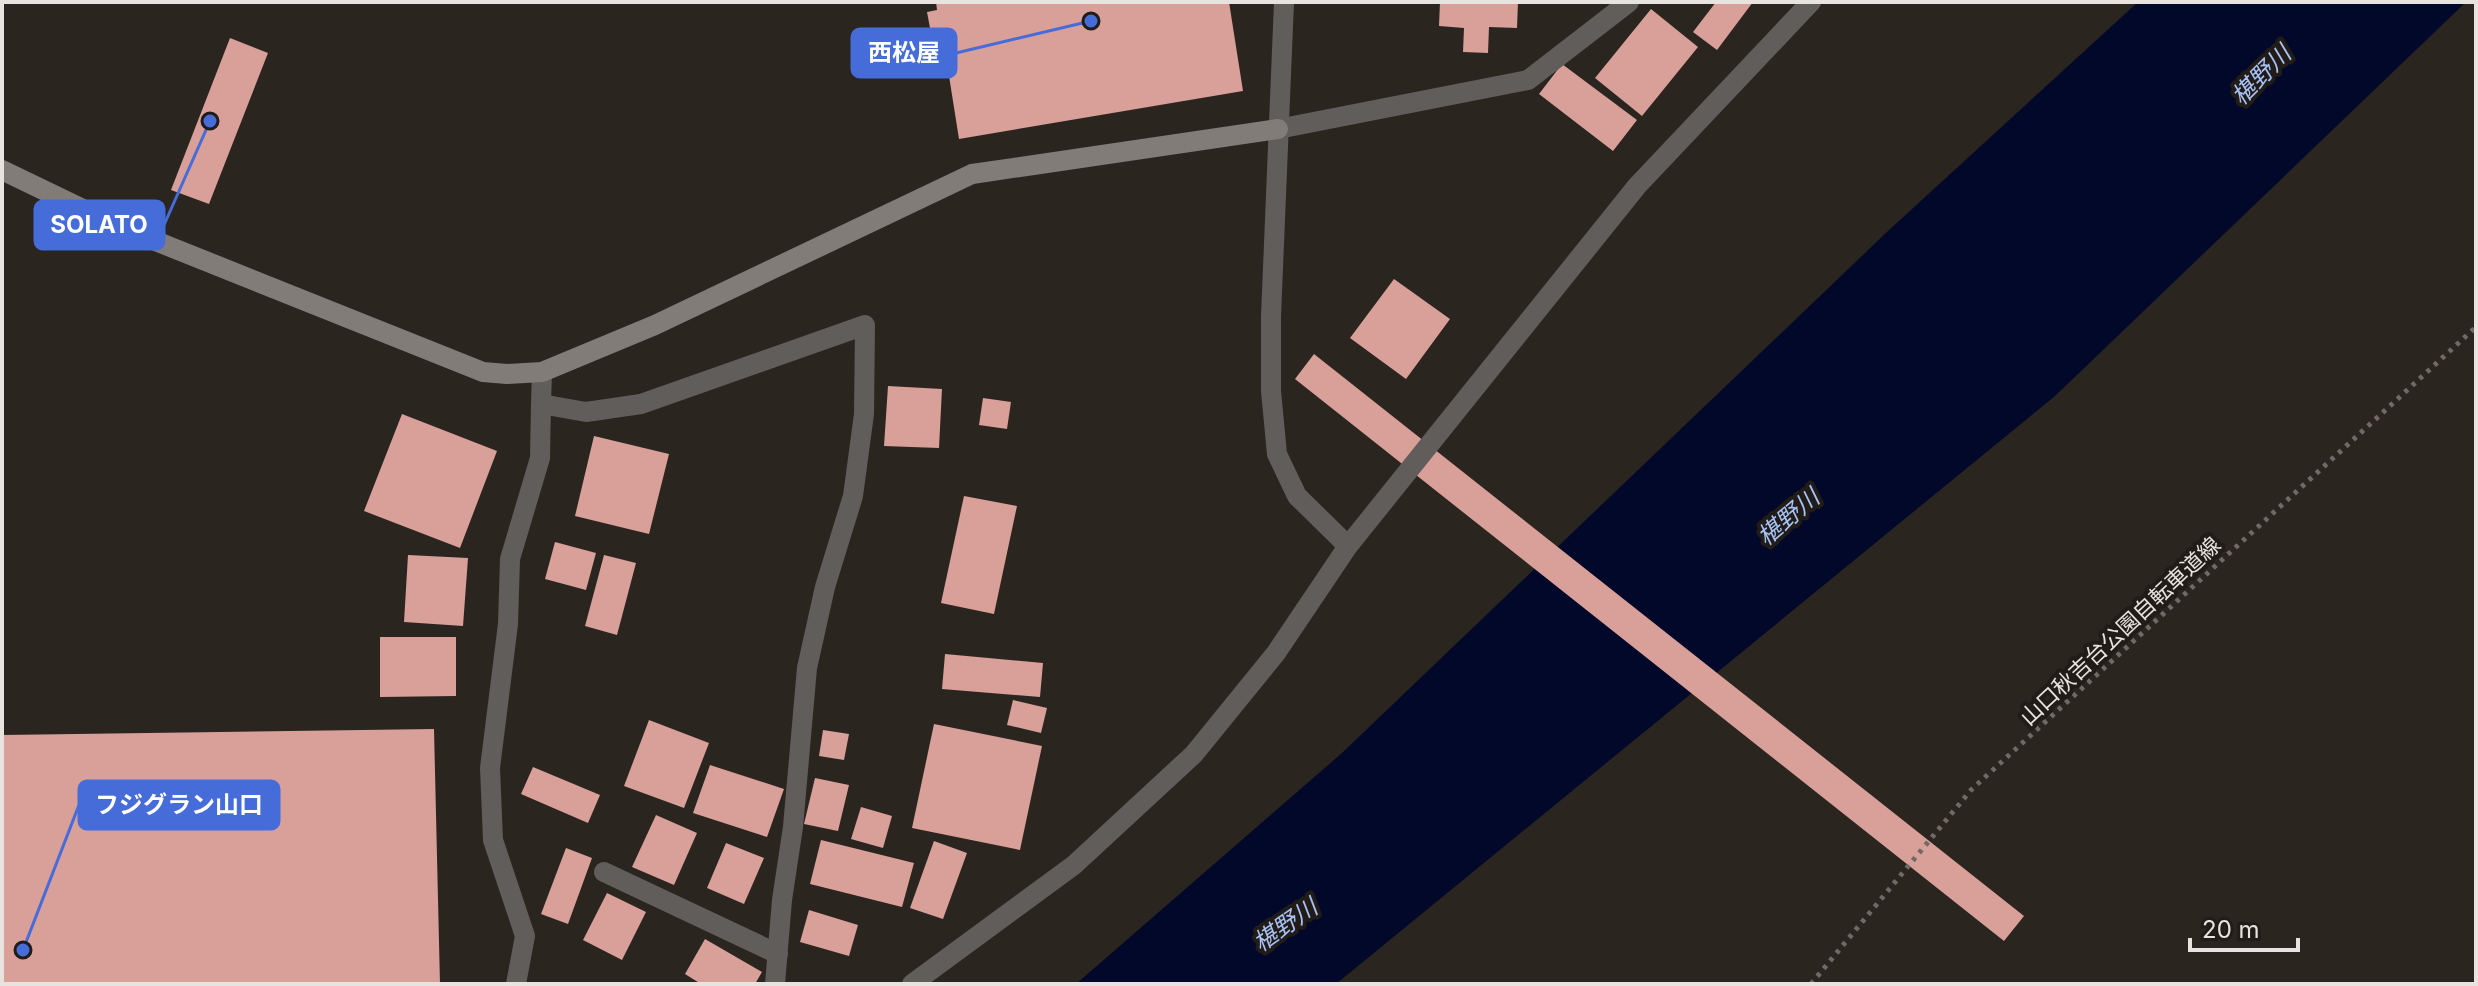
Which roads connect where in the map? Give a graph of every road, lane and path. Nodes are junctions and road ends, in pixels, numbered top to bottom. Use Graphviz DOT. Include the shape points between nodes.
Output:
graph roads {
  1 [pos="1284,2"];
  2 [pos="1629,2"];
  3 [pos="1811,2"];
  4 [pos="1278,129"];
  5 [pos="2,170"];
  6 [pos="2476,327"];
  7 [pos="542,372"];
  8 [pos="541,404"];
  9 [pos="1348,546"];
  10 [pos="604,872"];
  11 [pos="778,954"];
  12 [pos="516,984"];
  13 [pos="775,984"];
  14 [pos="912,984"];
  15 [pos="1811,984"];
  1 -- 4 [label="street"];
  2 -- 4 [label="street" via="1528,80"];
  3 -- 9 [label="street" via="1637,186"];
  4 -- 7 [label="street" via="972,174 655,325"];
  4 -- 9 [label="street" via="1271,391 1277,454 1297,496"];
  5 -- 7 [label="street" via="118,226 483,372"];
  6 -- 15 [label="path, 山口秋吉台公園自転車道線" via="1971,790"];
  7 -- 8 [label="street"];
  8 -- 11 [label="street" via="586,412 641,404 865,325 864,414 853,496 807,668"];
  8 -- 12 [label="street" via="540,458 510,559 508,624 490,768 493,840 525,936"];
  9 -- 14 [label="street" via="1276,653 1194,754 1074,865"];
  10 -- 11 [label="street"];
  11 -- 13 [label="street"];
}
